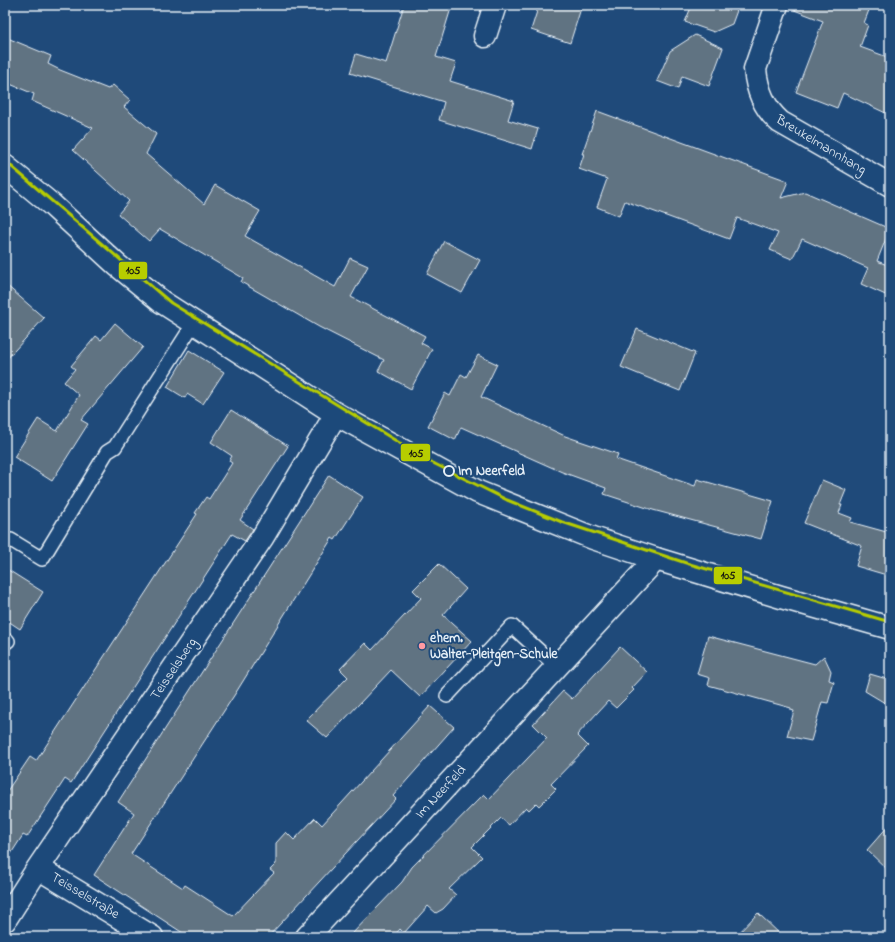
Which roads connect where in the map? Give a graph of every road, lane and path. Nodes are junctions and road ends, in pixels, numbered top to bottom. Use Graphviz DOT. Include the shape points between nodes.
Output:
graph roads {
  1 [pos="494,5"];
  2 [pos="777,5"];
  3 [pos="485,36"];
  4 [pos="5,166"];
  5 [pos="890,185"];
  6 [pos="194,323"];
  7 [pos="336,414"];
  8 [pos="5,542"];
  9 [pos="656,559"];
  10 [pos="890,628"];
  11 [pos="557,667"];
  12 [pos="447,696"];
  13 [pos="38,868"];
  14 [pos="5,920"];
  15 [pos="152,937"];
  16 [pos="307,937"];
  1 -- 3 [label="street"];
  2 -- 5 [label="street, Breukelmannhang" via="755,70 763,102 780,122"];
  4 -- 6 [label="street" via="117,265 162,302"];
  6 -- 7 [label="street"];
  6 -- 8 [label="lane" via="115,447 107,452 42,559 11,540"];
  7 -- 9 [label="street" via="478,492 579,533"];
  7 -- 13 [label="street, Teisselsberg" via="262,538"];
  9 -- 10 [label="street"];
  9 -- 11 [label="street, Im Neerfeld"];
  11 -- 12 [label="lane" via="512,626"];
  11 -- 16 [label="street, Im Neerfeld"];
  13 -- 14 [label="street, Teisselsberg"];
  13 -- 15 [label="street, Teisselstraße"];
}
